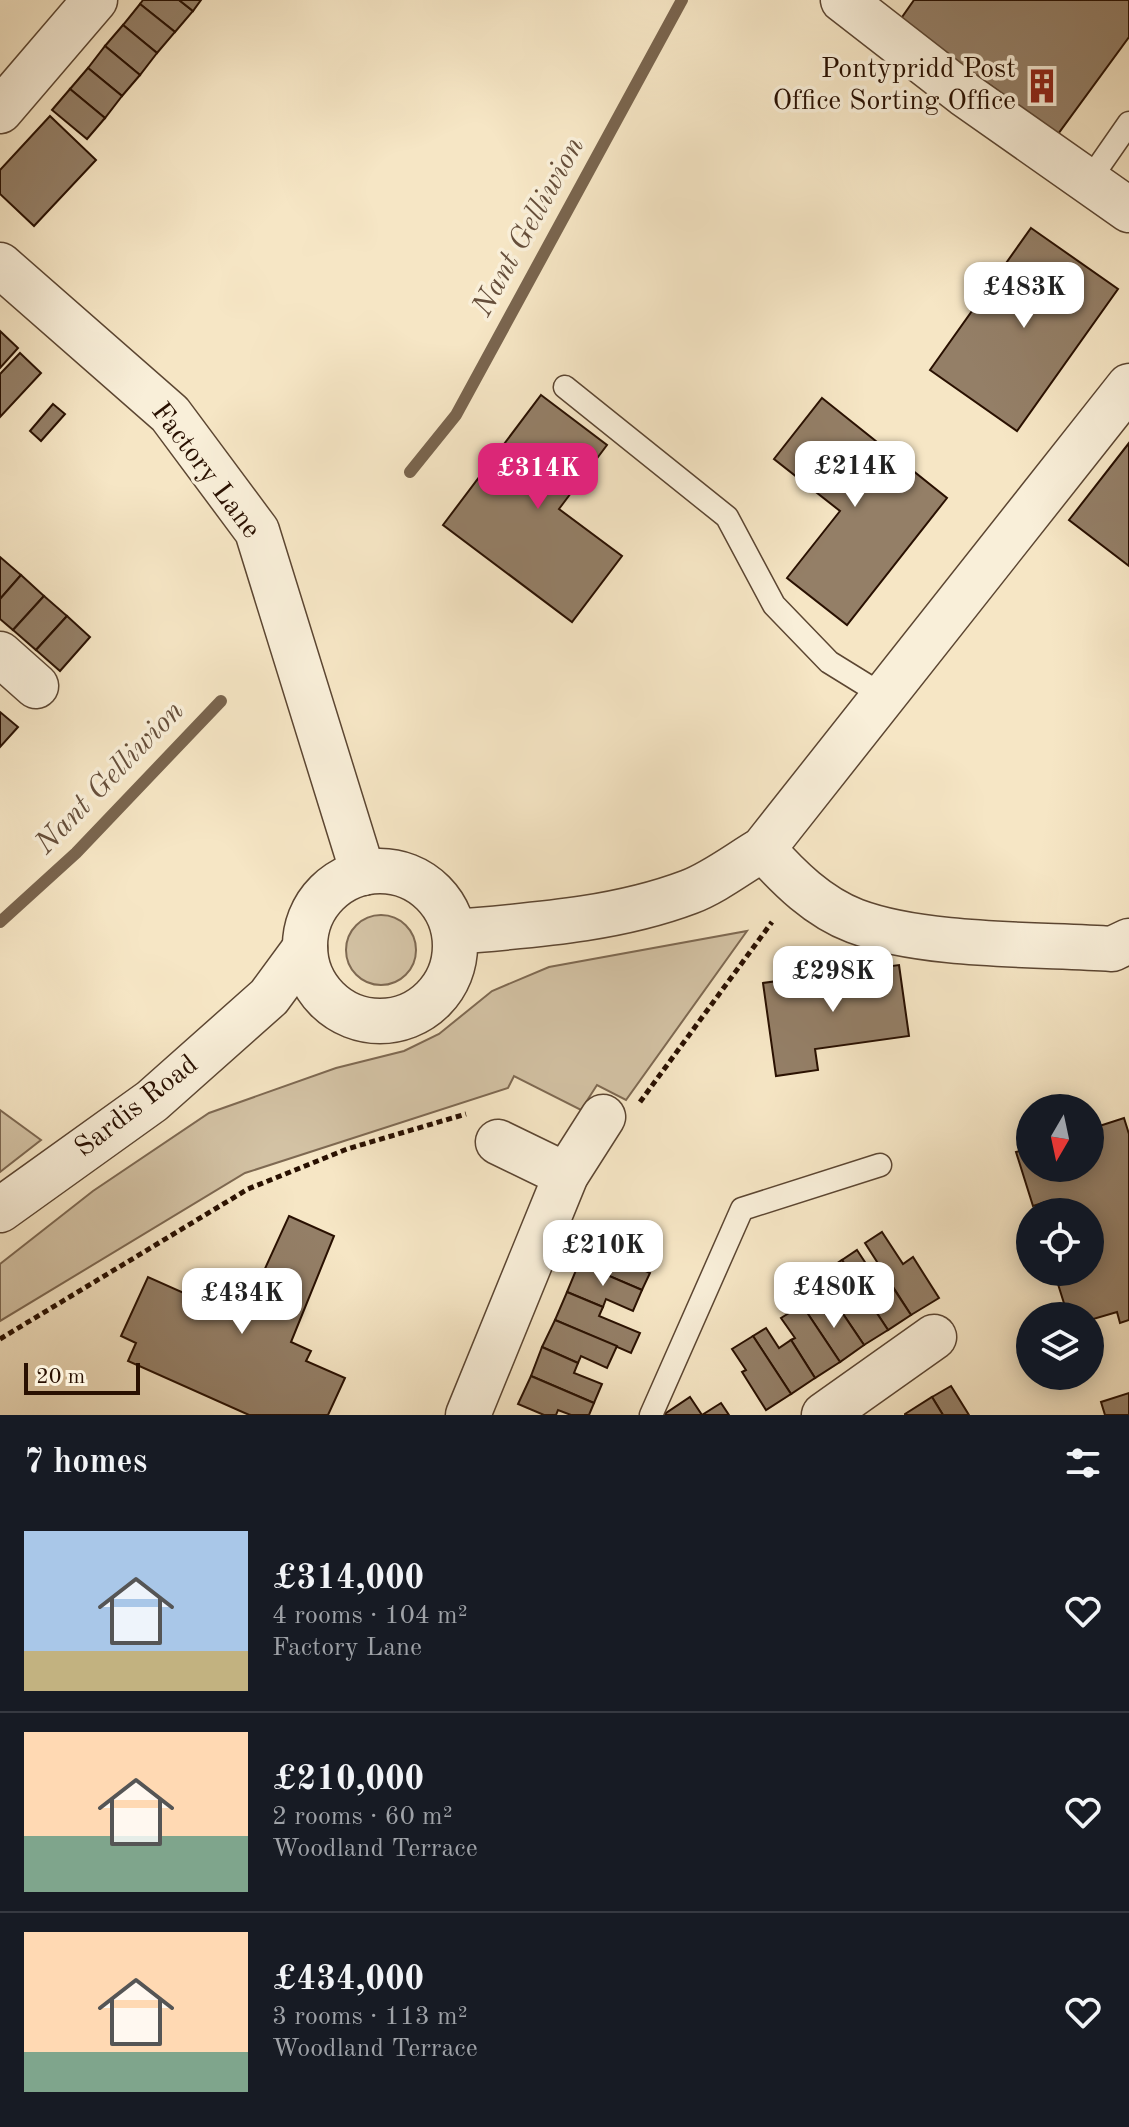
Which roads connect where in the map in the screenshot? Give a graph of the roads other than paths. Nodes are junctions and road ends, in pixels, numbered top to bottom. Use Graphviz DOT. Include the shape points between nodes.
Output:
graph roads {
  1 [pos="95,0"];
  2 [pos="843,0"];
  3 [pos="0,111"];
  4 [pos="1129,123"];
  5 [pos="1088,182"];
  6 [pos="1129,210"];
  7 [pos="0,265"];
  8 [pos="1129,386"];
  9 [pos="565,387"];
  10 [pos="0,654"];
  11 [pos="36,686"];
  12 [pos="884,696"];
  13 [pos="763,849"];
  14 [pos="363,873"];
  15 [pos="455,932"];
  16 [pos="305,948"];
  17 [pos="1123,952"];
  18 [pos="269,997"];
  19 [pos="337,1008"];
  20 [pos="620,1112"];
  21 [pos="486,1127"];
  22 [pos="880,1165"];
  23 [pos="566,1175"];
  24 [pos="0,1210"];
  25 [pos="934,1337"];
  26 [pos="468,1415"];
  27 [pos="651,1415"];
  28 [pos="824,1415"];
  1 -- 3 [label="street"];
  2 -- 5 [label="street"];
  4 -- 5 [label="lane"];
  5 -- 6 [label="street"];
  7 -- 14 [label="street, Factory Lane" via="170,414 257,531"];
  8 -- 12 [label="street"];
  9 -- 12 [label="lane" via="727,517 774,605 829,662"];
  10 -- 11 [label="street"];
  12 -- 13 [label="street"];
  13 -- 15 [label="street" via="691,891 626,910"];
  13 -- 17 [label="street" via="802,890 854,921 915,936"];
  14 -- 15 [label="street" via="389,871 422,883 441,901"];
  14 -- 16 [label="street" via="339,883 320,901 309,922"];
  15 -- 19 [label="street" via="450,976 436,997 415,1013 391,1021 365,1020"];
  16 -- 18 [label="street, Sardis Road"];
  16 -- 19 [label="street" via="319,989"];
  18 -- 19 [label="street"];
  18 -- 24 [label="street, Sardis Road" via="152,1101"];
  20 -- 23 [label="street"];
  21 -- 23 [label="street"];
  22 -- 27 [label="lane" via="742,1209"];
  23 -- 26 [label="street"];
  25 -- 28 [label="street"];
}
